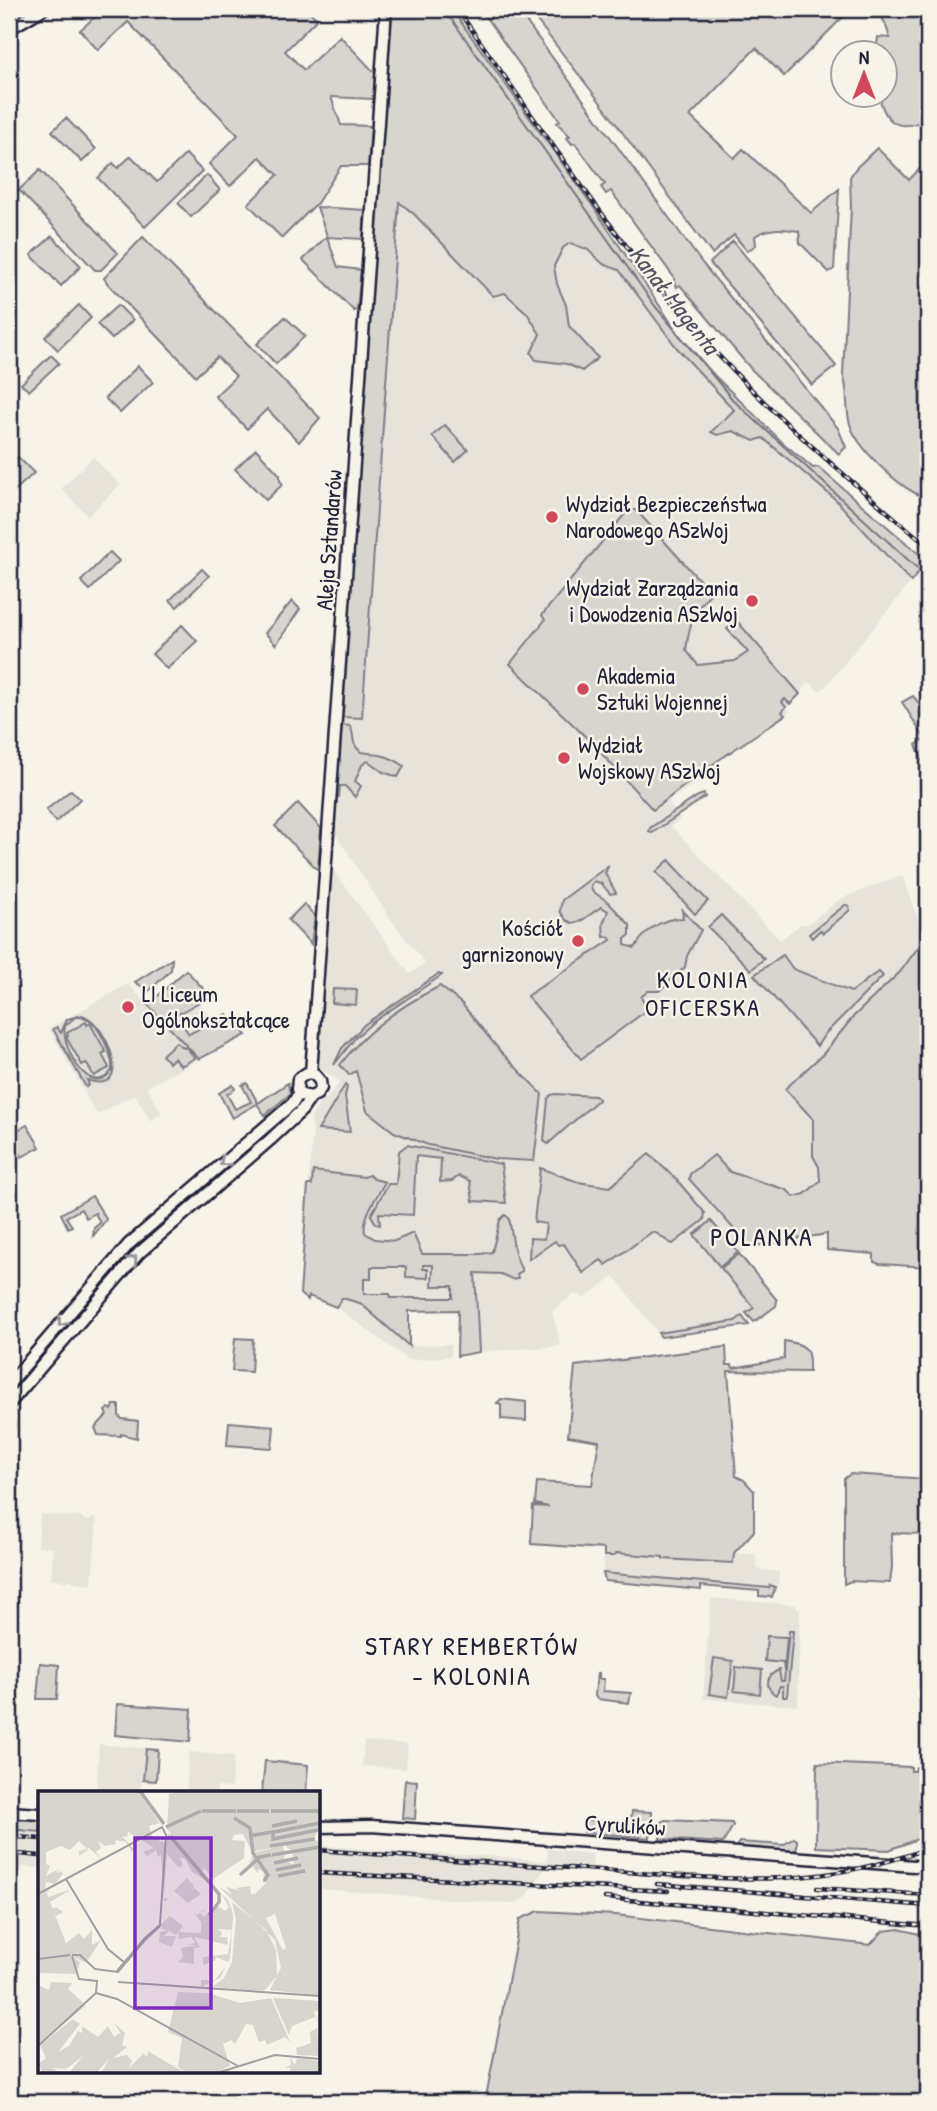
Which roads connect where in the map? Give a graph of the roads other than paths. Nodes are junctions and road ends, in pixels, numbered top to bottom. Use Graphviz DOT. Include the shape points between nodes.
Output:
graph roads {
  1 [pos="43,9"];
  2 [pos="386,9"];
  3 [pos="9,29"];
  4 [pos="311,1073"];
  5 [pos="299,1093"];
  6 [pos="311,1097"];
  7 [pos="9,1384"];
  8 [pos="9,1404"];
  9 [pos="9,1812"];
  10 [pos="38,1814"];
  11 [pos="320,1827"];
  12 [pos="928,1867"];
  1 -- 3 [label="street"];
  2 -- 4 [label="street, Aleja Sztandarów"];
  4 -- 5 [label="street" via="298,1079"];
  4 -- 6 [label="street" via="321,1084"];
  5 -- 6 [label="street"];
  5 -- 7 [label="street, one-way" via="129,1244"];
  8 -- 6 [label="street, one-way" via="139,1253 271,1139"];
  9 -- 10 [label="street"];
  11 -- 12 [label="street, Cyrulików" via="382,1827"];
}
